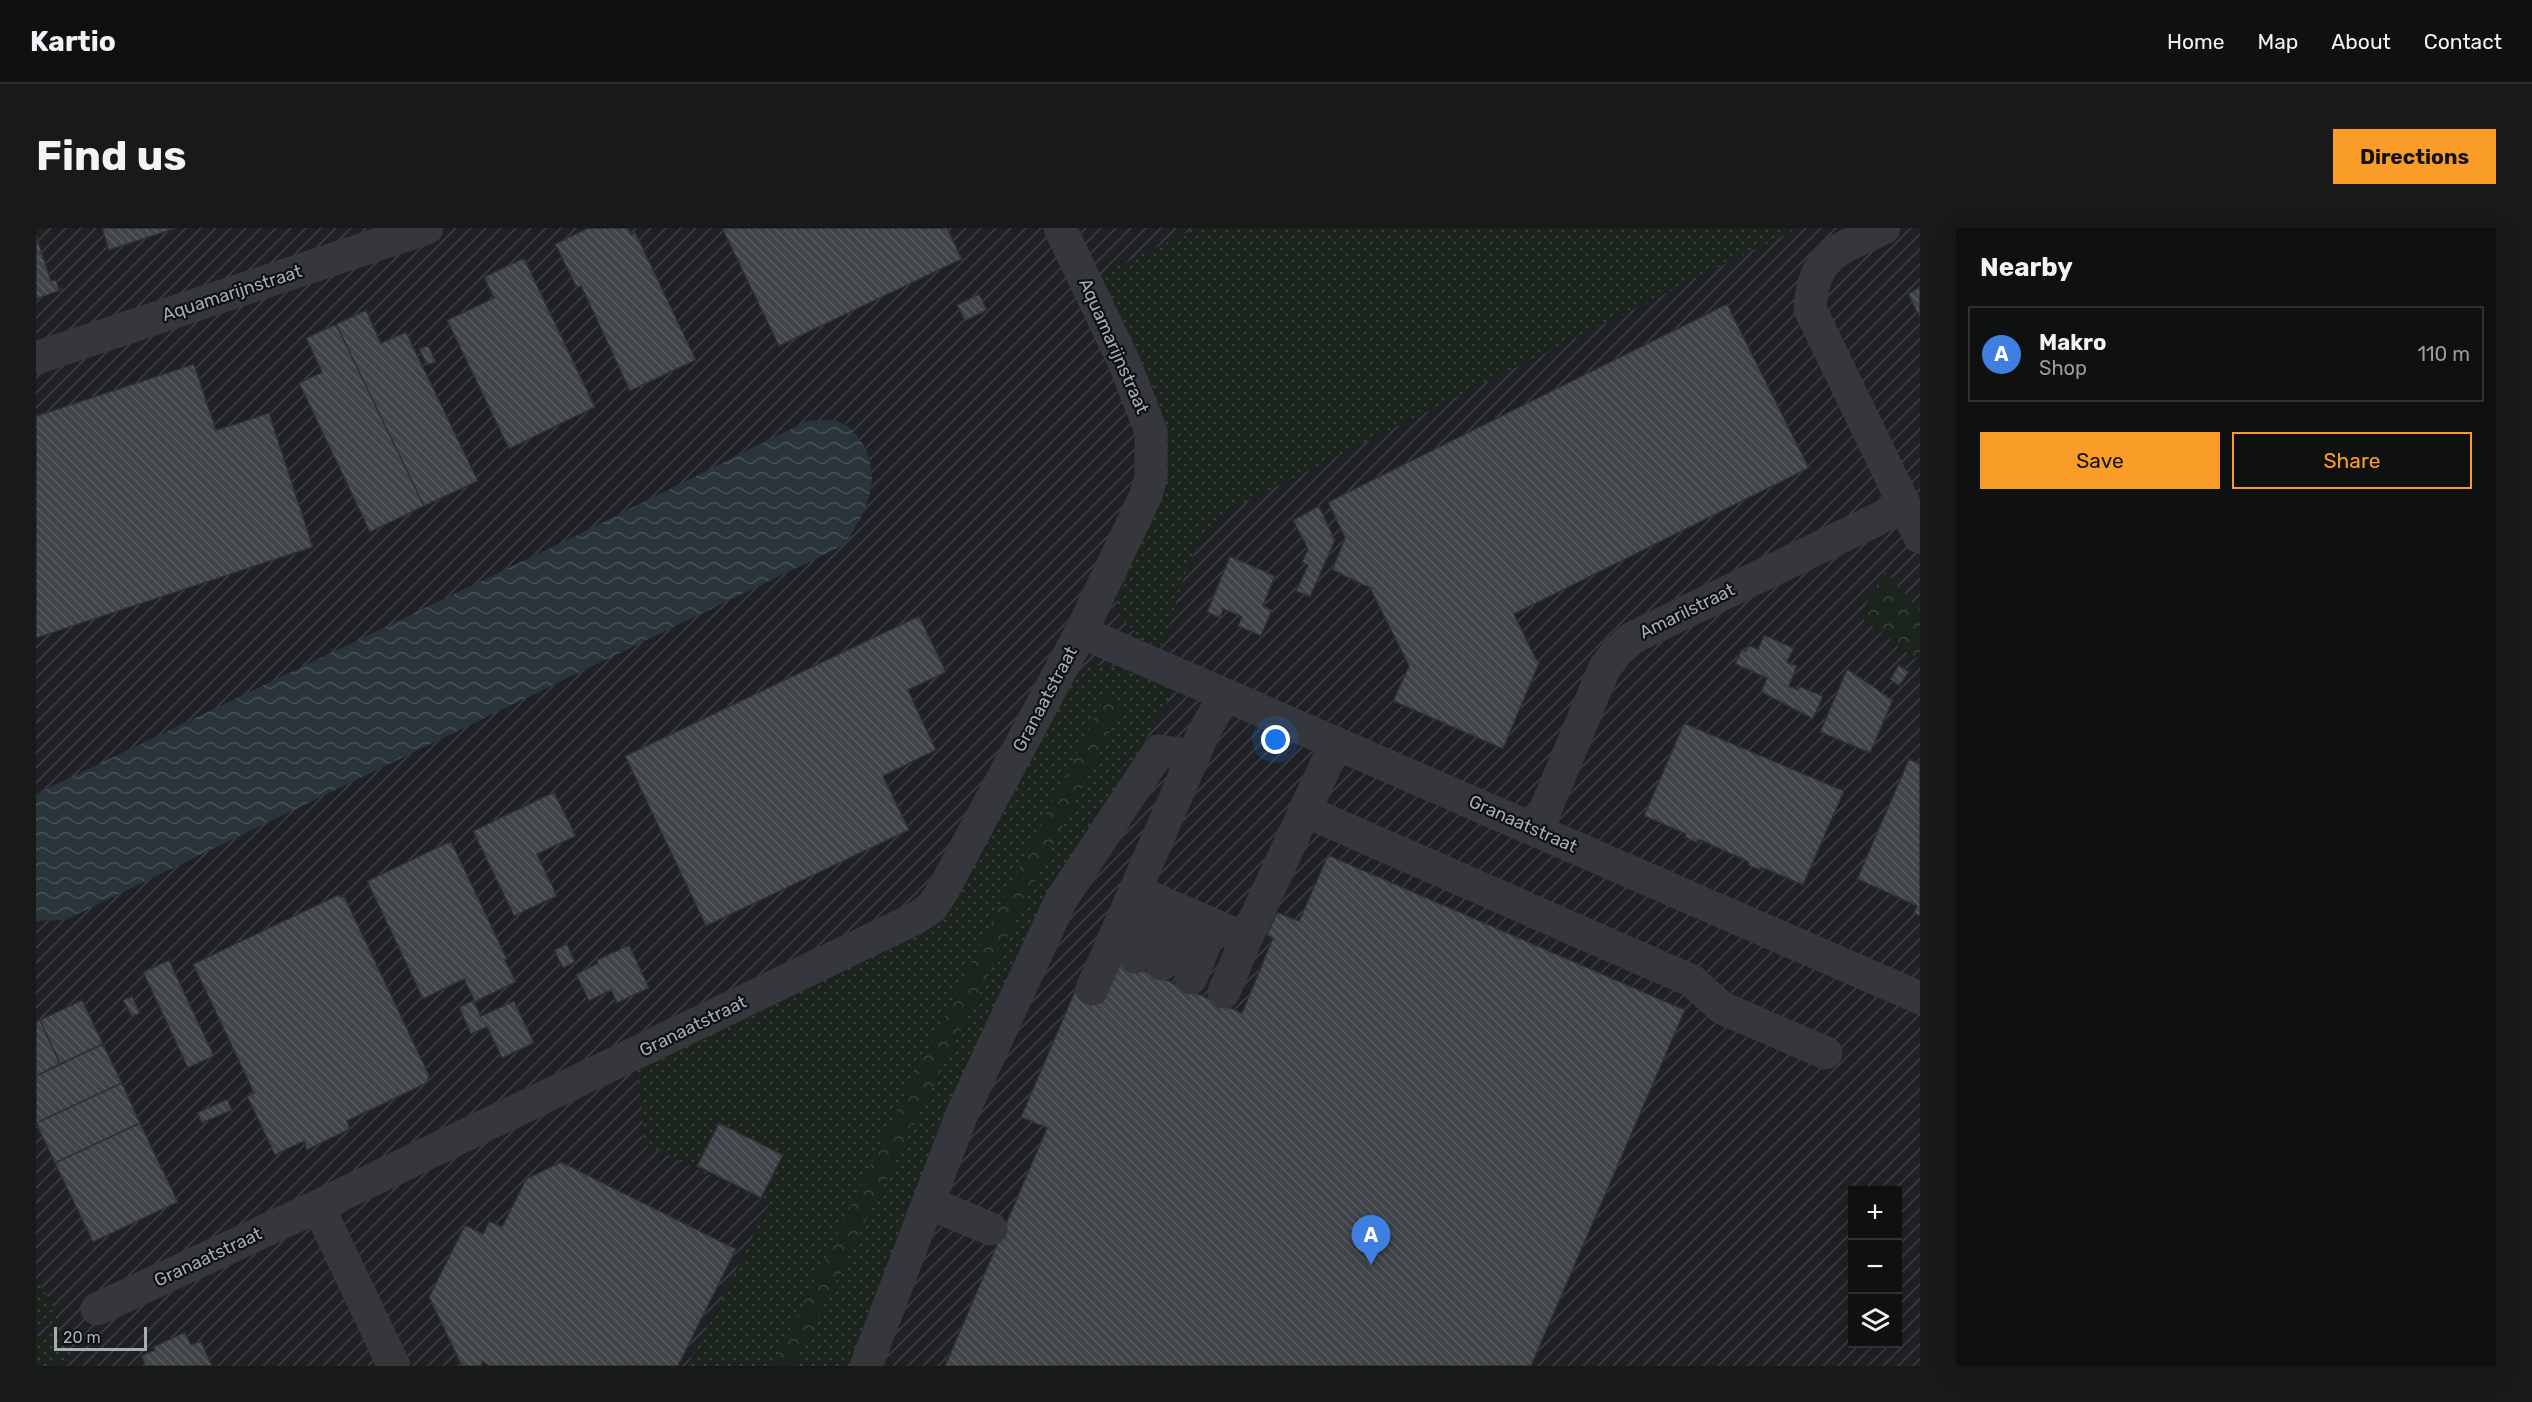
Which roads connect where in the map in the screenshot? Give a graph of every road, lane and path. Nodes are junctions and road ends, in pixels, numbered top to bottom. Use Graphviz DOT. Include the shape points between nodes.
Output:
graph roads {
  1 [pos="427,228"];
  2 [pos="1060,228"];
  3 [pos="1884,228"];
  4 [pos="36,357"];
  5 [pos="1905,506"];
  6 [pos="1920,537"];
  7 [pos="1081,632"];
  8 [pos="1225,695"];
  9 [pos="1336,743"];
  10 [pos="1194,756"];
  11 [pos="1305,811"];
  12 [pos="1537,830"];
  13 [pos="1173,907"];
  14 [pos="1246,939"];
  15 [pos="1092,989"];
  16 [pos="1224,992"];
  17 [pos="1920,998"];
  18 [pos="1826,1053"];
  19 [pos="929,1203"];
  20 [pos="318,1206"];
  21 [pos="991,1229"];
  22 [pos="97,1309"];
  23 [pos="394,1366"];
  24 [pos="866,1366"];
  1 -- 4 [label="street, Aquamarijnstraat"];
  2 -- 7 [label="street, Aquamarijnstraat" via="1124,362 1151,431 1146,495"];
  3 -- 5 [label="street" via="1829,255 1811,291 1810,309"];
  5 -- 6 [label="street"];
  5 -- 12 [label="street, Amarilstraat" via="1632,638 1604,669"];
  7 -- 8 [label="street, Granaatstraat"];
  7 -- 20 [label="street, Granaatstraat" via="932,907"];
  8 -- 9 [label="street, Granaatstraat"];
  8 -- 10 [label="street"];
  9 -- 11 [label="street"];
  9 -- 12 [label="street, Granaatstraat"];
  10 -- 13 [label="street"];
  10 -- 19 [label="street" via="1159,751 1061,900 962,1114"];
  11 -- 14 [label="street"];
  11 -- 18 [label="street" via="1692,981 1722,1008"];
  12 -- 17 [label="street, Granaatstraat"];
  13 -- 13 [label="street" via="1163,966"];
  13 -- 14 [label="street"];
  13 -- 15 [label="street"];
  14 -- 16 [label="street"];
  19 -- 21 [label="street"];
  19 -- 24 [label="street"];
  20 -- 22 [label="street, Granaatstraat"];
  20 -- 23 [label="street"];
}
